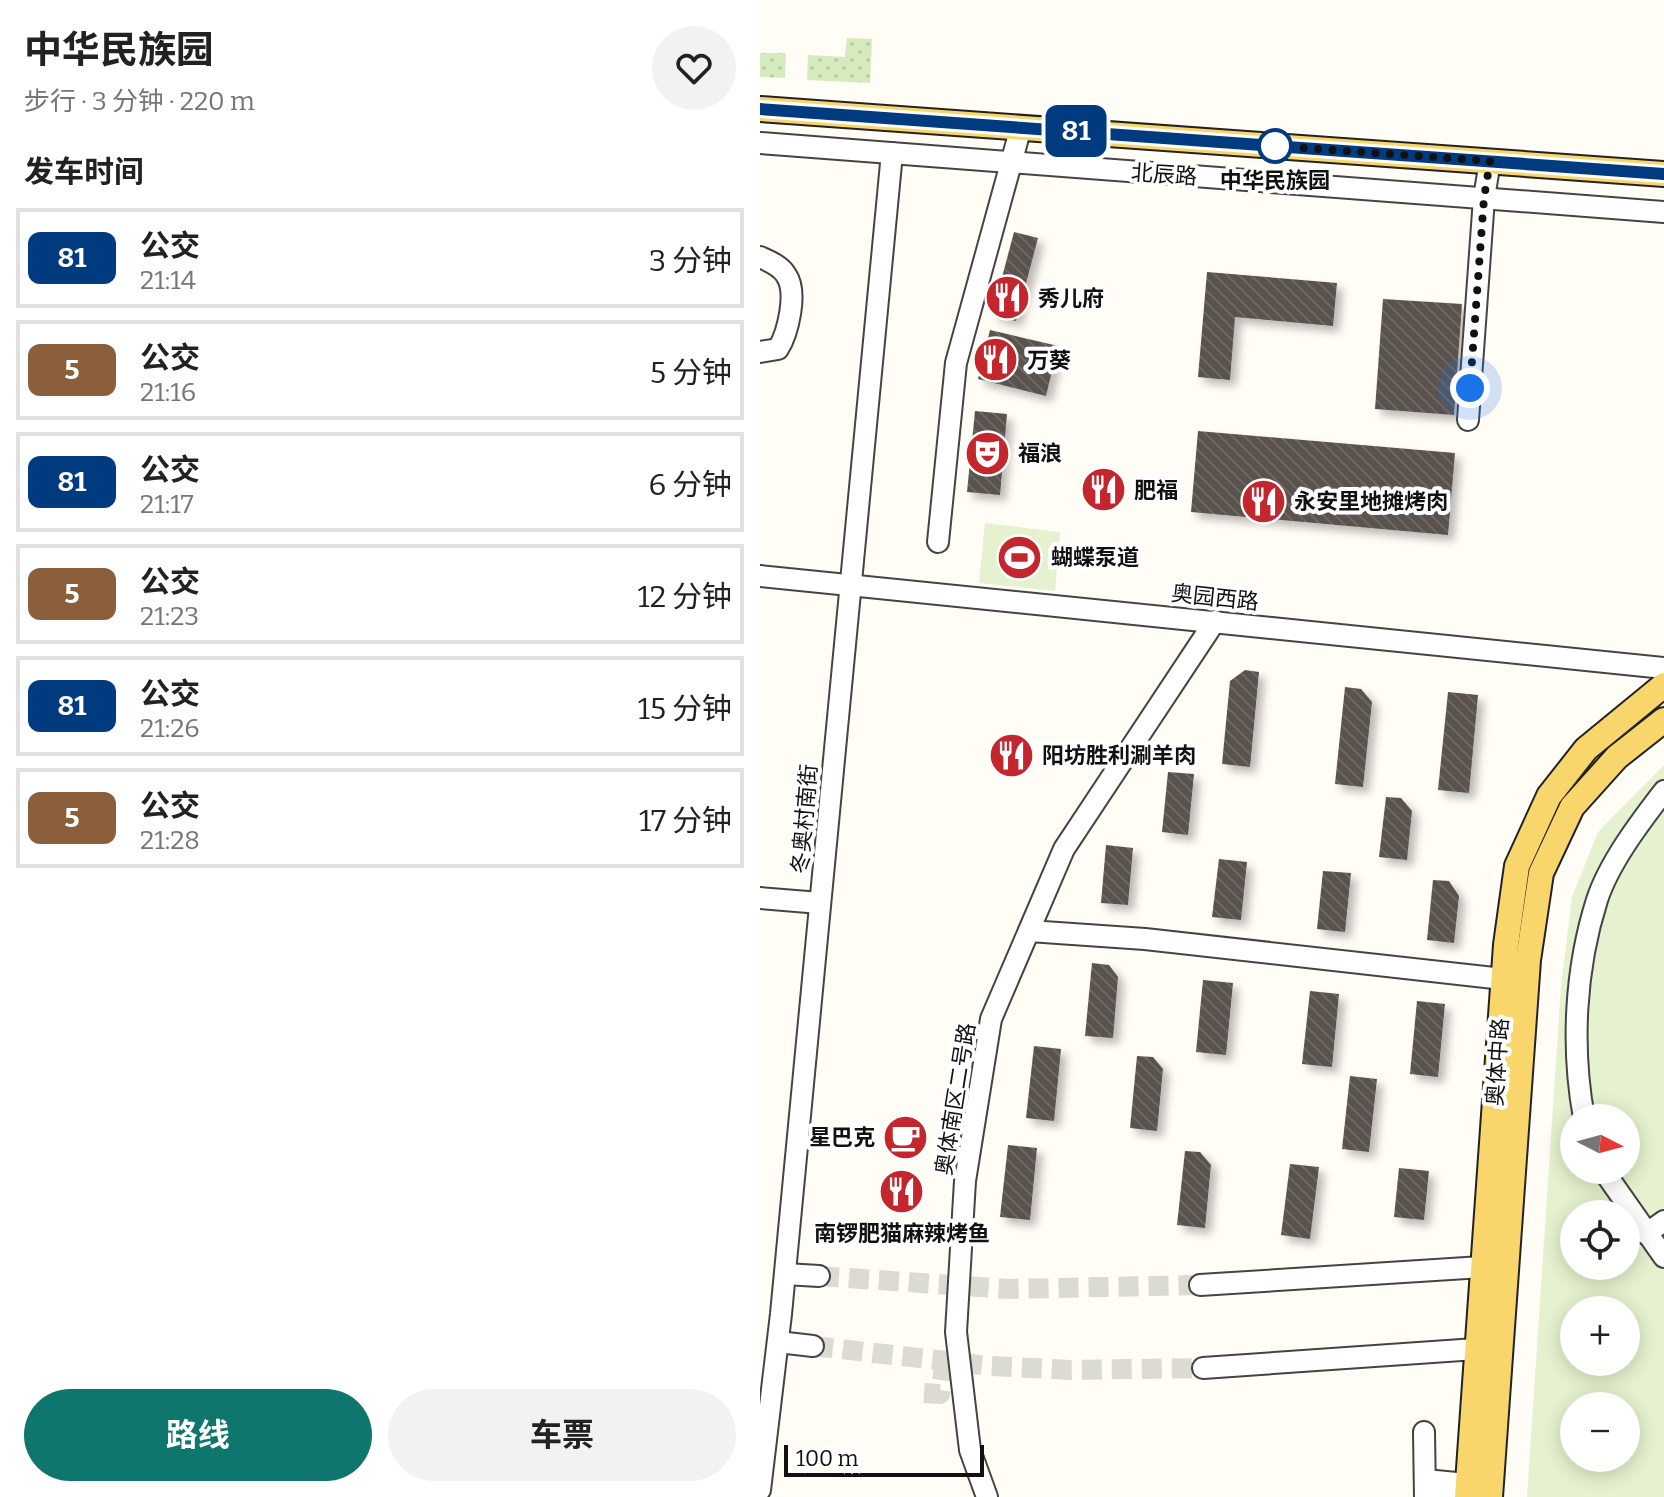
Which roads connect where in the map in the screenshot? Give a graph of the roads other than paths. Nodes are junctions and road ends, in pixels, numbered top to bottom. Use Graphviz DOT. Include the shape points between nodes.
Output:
graph roads {
  1 [pos="760,109"];
  2 [pos="1021,127"];
  3 [pos="760,143"];
  4 [pos="892,153"];
  5 [pos="1490,161"];
  6 [pos="1013,162"];
  7 [pos="1664,174"];
  8 [pos="1484,198"];
  9 [pos="1664,212"];
  10 [pos="760,257"];
  11 [pos="760,352"];
  12 [pos="1468,420"];
  13 [pos="938,542"];
  14 [pos="760,576"];
  15 [pos="851,584"];
  16 [pos="1215,621"];
  17 [pos="1664,668"];
  18 [pos="1664,685"];
  19 [pos="1664,720"];
  20 [pos="1664,791"];
  21 [pos="760,898"];
  22 [pos="820,903"];
  23 [pos="1029,931"];
  24 [pos="1503,979"];
  25 [pos="1583,1104"];
  26 [pos="1612,1184"];
  27 [pos="1664,1221"];
  28 [pos="1646,1234"];
  29 [pos="1664,1257"];
  30 [pos="1482,1267"];
  31 [pos="785,1274"];
  32 [pos="819,1276"];
  33 [pos="1200,1285"];
  34 [pos="760,1312"];
  35 [pos="781,1314"];
  36 [pos="778,1342"];
  37 [pos="813,1346"];
  38 [pos="1476,1349"];
  39 [pos="1203,1368"];
  40 [pos="1424,1432"];
  41 [pos="760,1490"];
  42 [pos="1425,1491"];
  43 [pos="1461,1493"];
  44 [pos="987,1497"];
  45 [pos="1490,1497"];
  1 -- 2 [label="main road, 北辰路"];
  2 -- 5 [label="main road, 北辰路"];
  2 -- 6 [label="street"];
  3 -- 4 [label="street, 北辰路"];
  4 -- 6 [label="street, 北辰路"];
  4 -- 15 [label="street, 冬奥村南街"];
  5 -- 7 [label="main road, 北辰路"];
  5 -- 8 [label="street"];
  6 -- 8 [label="street, 北辰路"];
  6 -- 13 [label="street" via="956,363"];
  8 -- 9 [label="street, 北辰路"];
  8 -- 12 [label="street"];
  10 -- 11 [label="street" via="786,273 792,287 787,334 778,349"];
  14 -- 15 [label="street, 奥园西路"];
  15 -- 16 [label="street, 奥园西路"];
  15 -- 22 [label="street, 冬奥村南街"];
  16 -- 17 [label="street, 奥园西路"];
  16 -- 23 [label="street, 奥体南区二号路" via="1064,849"];
  18 -- 24 [label="main road, 奥体中路" via="1586,749 1549,796 1517,866"];
  19 -- 45 [label="main road, 奥体中路" via="1617,757 1572,807 1541,873 1528,960"];
  20 -- 25 [label="street" via="1632,832 1598,898 1580,973 1577,1044"];
  21 -- 22 [label="street"];
  22 -- 31 [label="street, 冬奥村南街"];
  23 -- 24 [label="street"];
  23 -- 44 [label="street, 奥体南区二号路" via="991,1019 965,1181 956,1332 970,1450"];
  24 -- 30 [label="main road, 奥体中路"];
  26 -- 28 [label="street"];
  27 -- 28 [label="street"];
  28 -- 29 [label="street"];
  30 -- 33 [label="street"];
  30 -- 38 [label="main road, 奥体中路"];
  31 -- 32 [label="street"];
  31 -- 35 [label="street, 冬奥村南街"];
  34 -- 35 [label="street"];
  35 -- 36 [label="street, 冬奥村南街"];
  36 -- 37 [label="street"];
  36 -- 41 [label="street, 冬奥村南街"];
  38 -- 39 [label="street"];
  38 -- 43 [label="main road, 奥体中路"];
  40 -- 42 [label="street"];
  42 -- 43 [label="street"];
}
